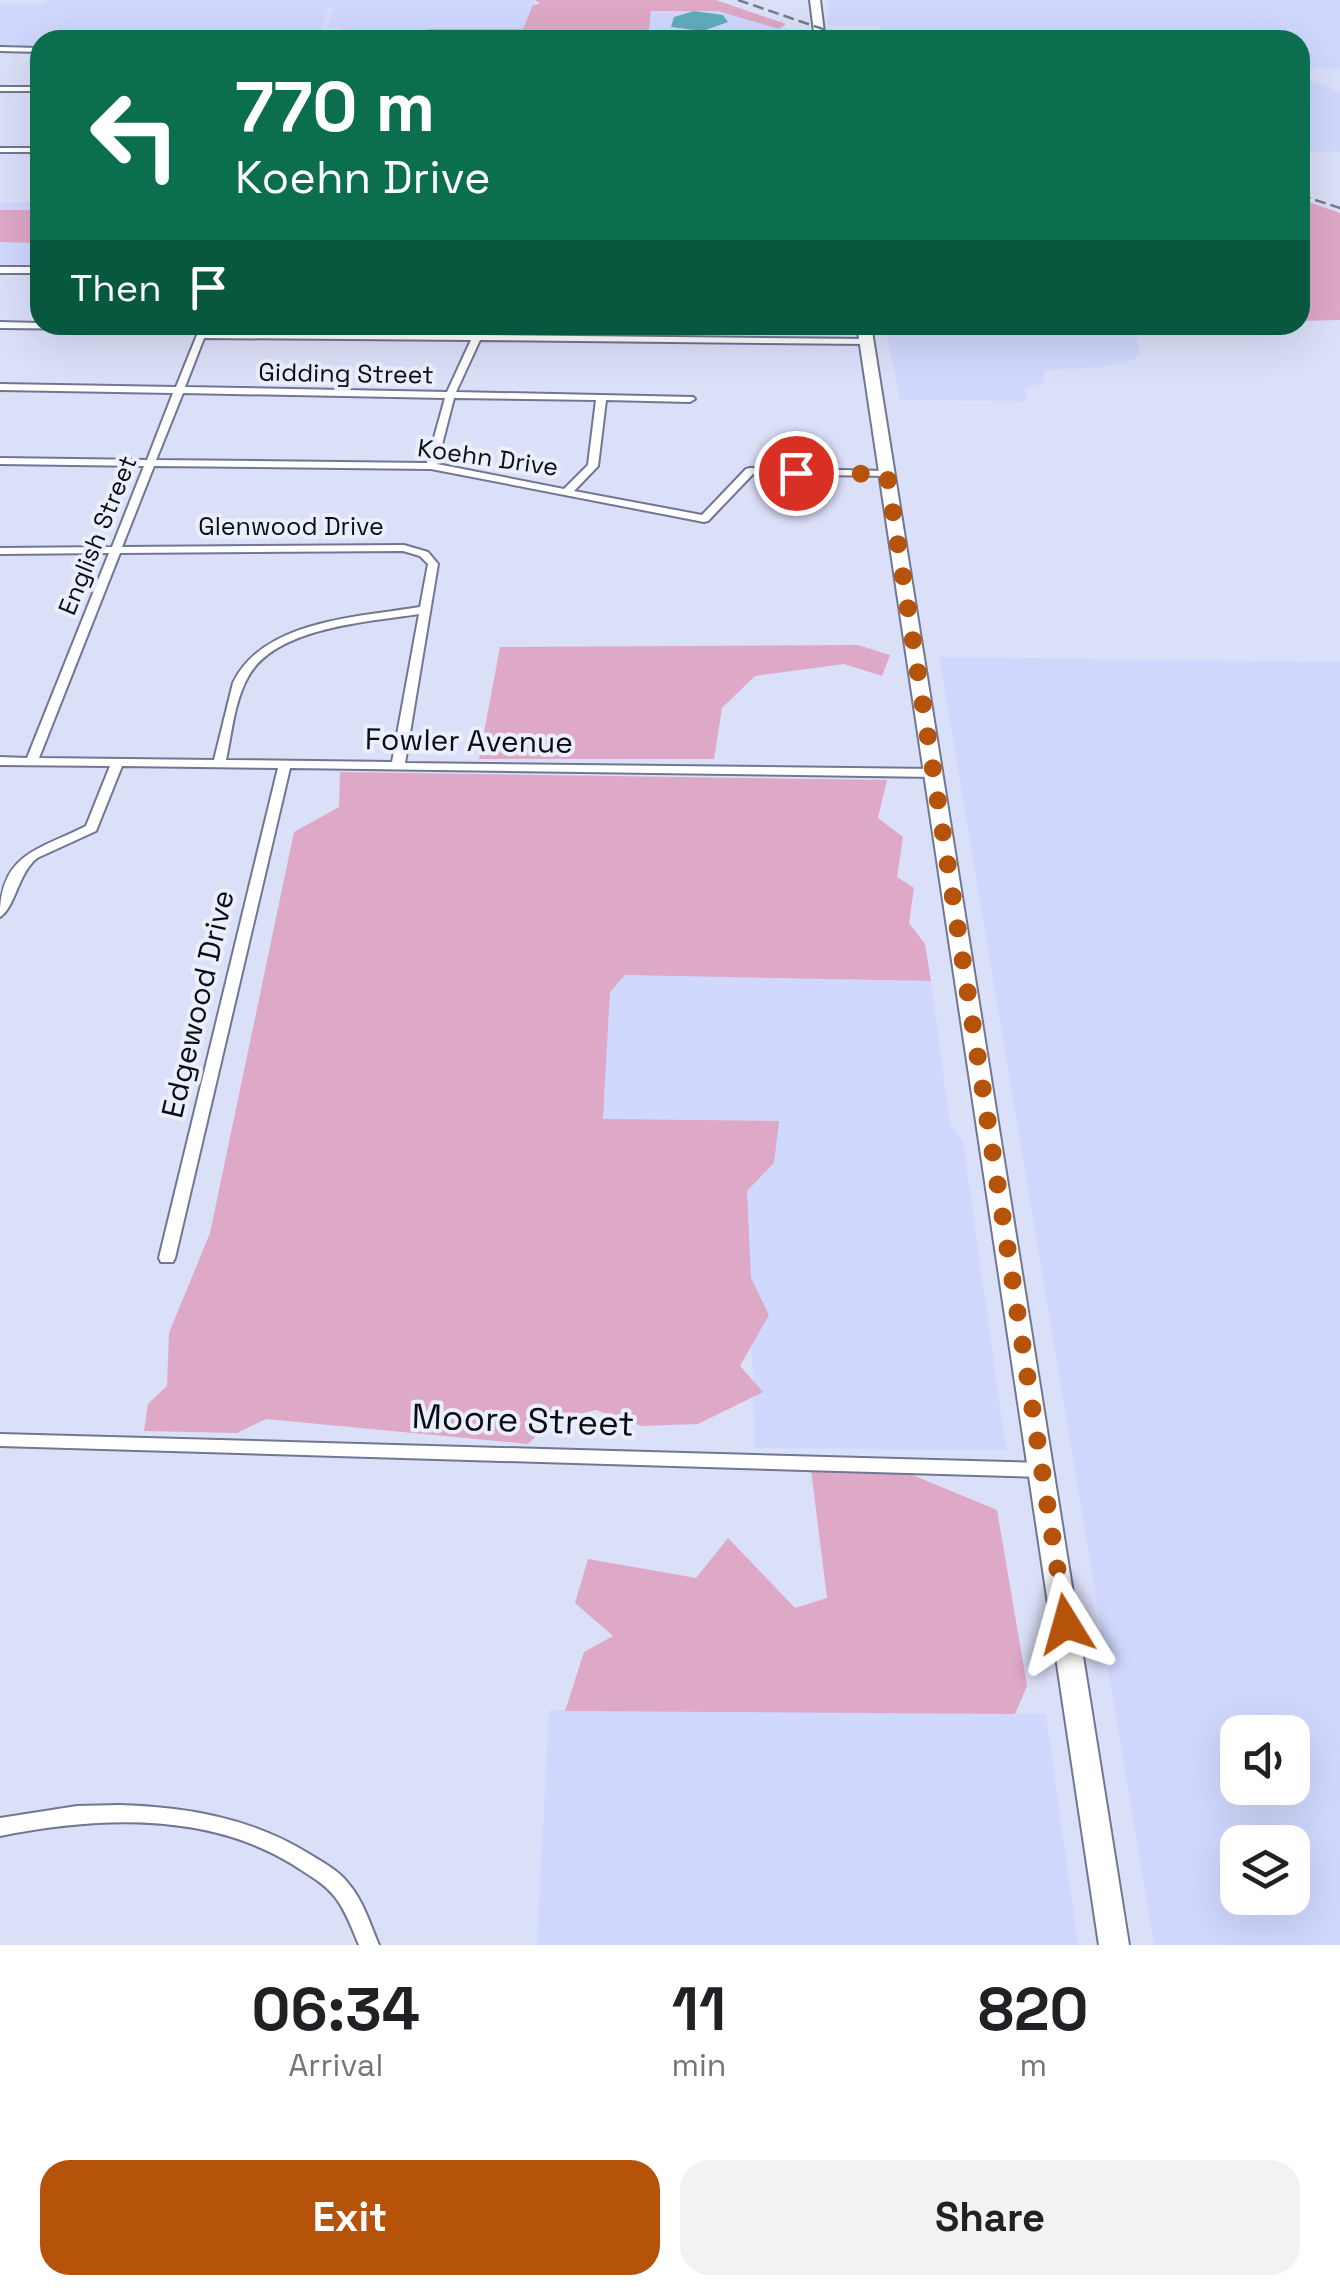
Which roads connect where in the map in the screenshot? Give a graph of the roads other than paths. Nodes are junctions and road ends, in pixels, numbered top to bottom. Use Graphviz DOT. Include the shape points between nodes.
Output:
graph roads {
  1 [pos="815,0"];
  2 [pos="819,30"];
  3 [pos="0,50"];
  4 [pos="30,50"];
  5 [pos="0,88"];
  6 [pos="30,89"];
  7 [pos="0,150"];
  8 [pos="30,150"];
  9 [pos="0,270"];
  10 [pos="30,270"];
  11 [pos="0,325"];
  12 [pos="30,326"];
  13 [pos="201,335"];
  14 [pos="407,335"];
  15 [pos="670,335"];
  16 [pos="866,335"];
  17 [pos="475,337"];
  18 [pos="0,386"];
  19 [pos="179,388"];
  20 [pos="450,395"];
  21 [pos="602,398"];
  22 [pos="690,399"];
  23 [pos="0,460"];
  24 [pos="149,464"];
  25 [pos="432,466"];
  26 [pos="887,474"];
  27 [pos="568,491"];
  28 [pos="115,550"];
  29 [pos="0,551"];
  30 [pos="424,610"];
  31 [pos="0,761"];
  32 [pos="32,761"];
  33 [pos="117,763"];
  34 [pos="218,764"];
  35 [pos="285,764"];
  36 [pos="398,765"];
  37 [pos="936,773"];
  38 [pos="0,913"];
  39 [pos="166,1258"];
  40 [pos="0,1440"];
  41 [pos="1044,1470"];
  42 [pos="0,1827"];
  43 [pos="370,1945"];
  44 [pos="1114,1945"];
  1 -- 2 [label="main road"];
  3 -- 4 [label="street"];
  5 -- 6 [label="street"];
  7 -- 8 [label="street"];
  9 -- 10 [label="street"];
  11 -- 12 [label="street"];
  13 -- 19 [label="street, English Street"];
  14 -- 17 [label="street"];
  15 -- 17 [label="street"];
  16 -- 26 [label="main road"];
  17 -- 20 [label="street"];
  18 -- 19 [label="street, Gidding Street"];
  19 -- 20 [label="street, Gidding Street"];
  19 -- 24 [label="street, English Street"];
  20 -- 21 [label="street, Gidding Street"];
  20 -- 25 [label="street"];
  21 -- 22 [label="street, Gidding Street"];
  21 -- 27 [label="street" via="593,466"];
  23 -- 24 [label="street, Koehn Drive"];
  24 -- 25 [label="street, Koehn Drive"];
  24 -- 28 [label="street, English Street"];
  25 -- 27 [label="street, Koehn Drive"];
  26 -- 27 [label="street, Koehn Drive" via="750,471 704,519"];
  26 -- 37 [label="main road"];
  28 -- 29 [label="street, Glenwood Drive"];
  28 -- 30 [label="street, Glenwood Drive" via="404,548 433,564"];
  28 -- 32 [label="street, English Street"];
  30 -- 34 [label="street" via="293,636 260,653 244,674"];
  30 -- 36 [label="street, Glenwood Drive"];
  31 -- 32 [label="street, Fowler Avenue"];
  32 -- 33 [label="street, Fowler Avenue"];
  33 -- 34 [label="street, Fowler Avenue"];
  33 -- 38 [label="street" via="92,828 17,865"];
  34 -- 35 [label="street, Fowler Avenue"];
  35 -- 36 [label="street, Fowler Avenue"];
  35 -- 39 [label="street, Edgewood Drive"];
  36 -- 37 [label="street, Fowler Avenue"];
  37 -- 41 [label="main road"];
  40 -- 41 [label="street, Moore Street"];
  41 -- 44 [label="main road"];
  42 -- 43 [label="street" via="58,1814 201,1819 248,1831 297,1854 341,1888"];
}
